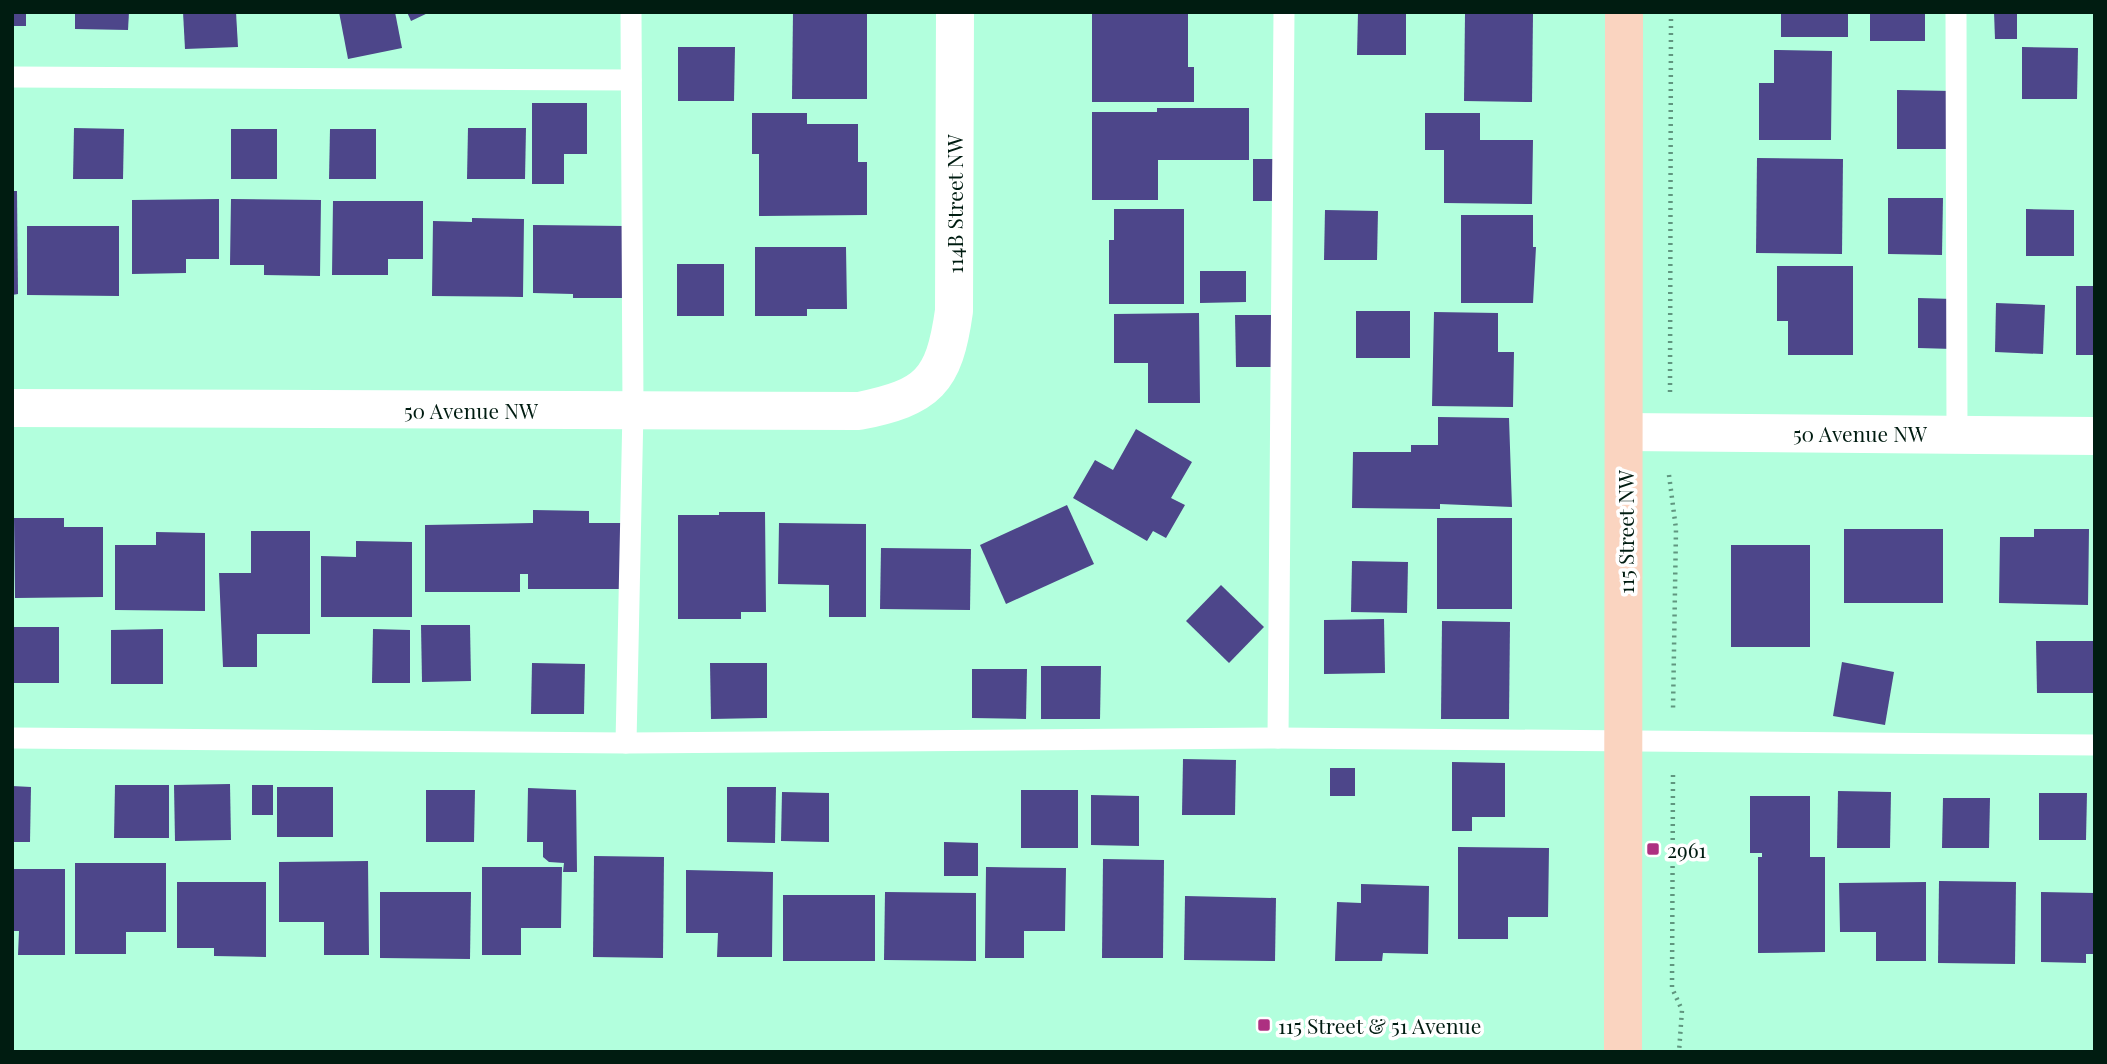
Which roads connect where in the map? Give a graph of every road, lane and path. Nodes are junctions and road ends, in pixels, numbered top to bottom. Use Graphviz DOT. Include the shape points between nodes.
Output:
graph roads {
  1 [pos="631,12"];
  2 [pos="955,12"];
  3 [pos="1284,12"];
  4 [pos="1624,12"];
  5 [pos="1671,12"];
  6 [pos="1956,12"];
  7 [pos="12,77"];
  8 [pos="631,80"];
  9 [pos="925,388"];
  10 [pos="1670,389"];
  11 [pos="12,408"];
  12 [pos="633,410"];
  13 [pos="1624,432"];
  14 [pos="1957,434"];
  15 [pos="2095,436"];
  16 [pos="12,738"];
  17 [pos="1278,738"];
  18 [pos="1626,741"];
  19 [pos="626,743"];
  20 [pos="2095,745"];
  21 [pos="1682,1010"];
  22 [pos="1623,1052"];
  23 [pos="1679,1052"];
  1 -- 8 [label="lane"];
  2 -- 9 [label="street, 114B Street NW" via="954,311 949,346"];
  3 -- 17 [label="lane"];
  4 -- 13 [label="street, 115 Street NW"];
  5 -- 10 [label="path"];
  6 -- 14 [label="lane"];
  7 -- 8 [label="lane"];
  8 -- 12 [label="lane"];
  9 -- 12 [label="street, 50 Avenue NW" via="909,399 859,411"];
  11 -- 12 [label="street, 50 Avenue NW"];
  12 -- 19 [label="lane"];
  13 -- 14 [label="street, 50 Avenue NW"];
  13 -- 18 [label="street, 115 Street NW"];
  14 -- 15 [label="street, 50 Avenue NW"];
  16 -- 19 [label="lane"];
  17 -- 18 [label="lane"];
  17 -- 19 [label="lane"];
  18 -- 20 [label="lane"];
  18 -- 22 [label="street, 115 Street NW"];
  21 -- 23 [label="path"];
}
